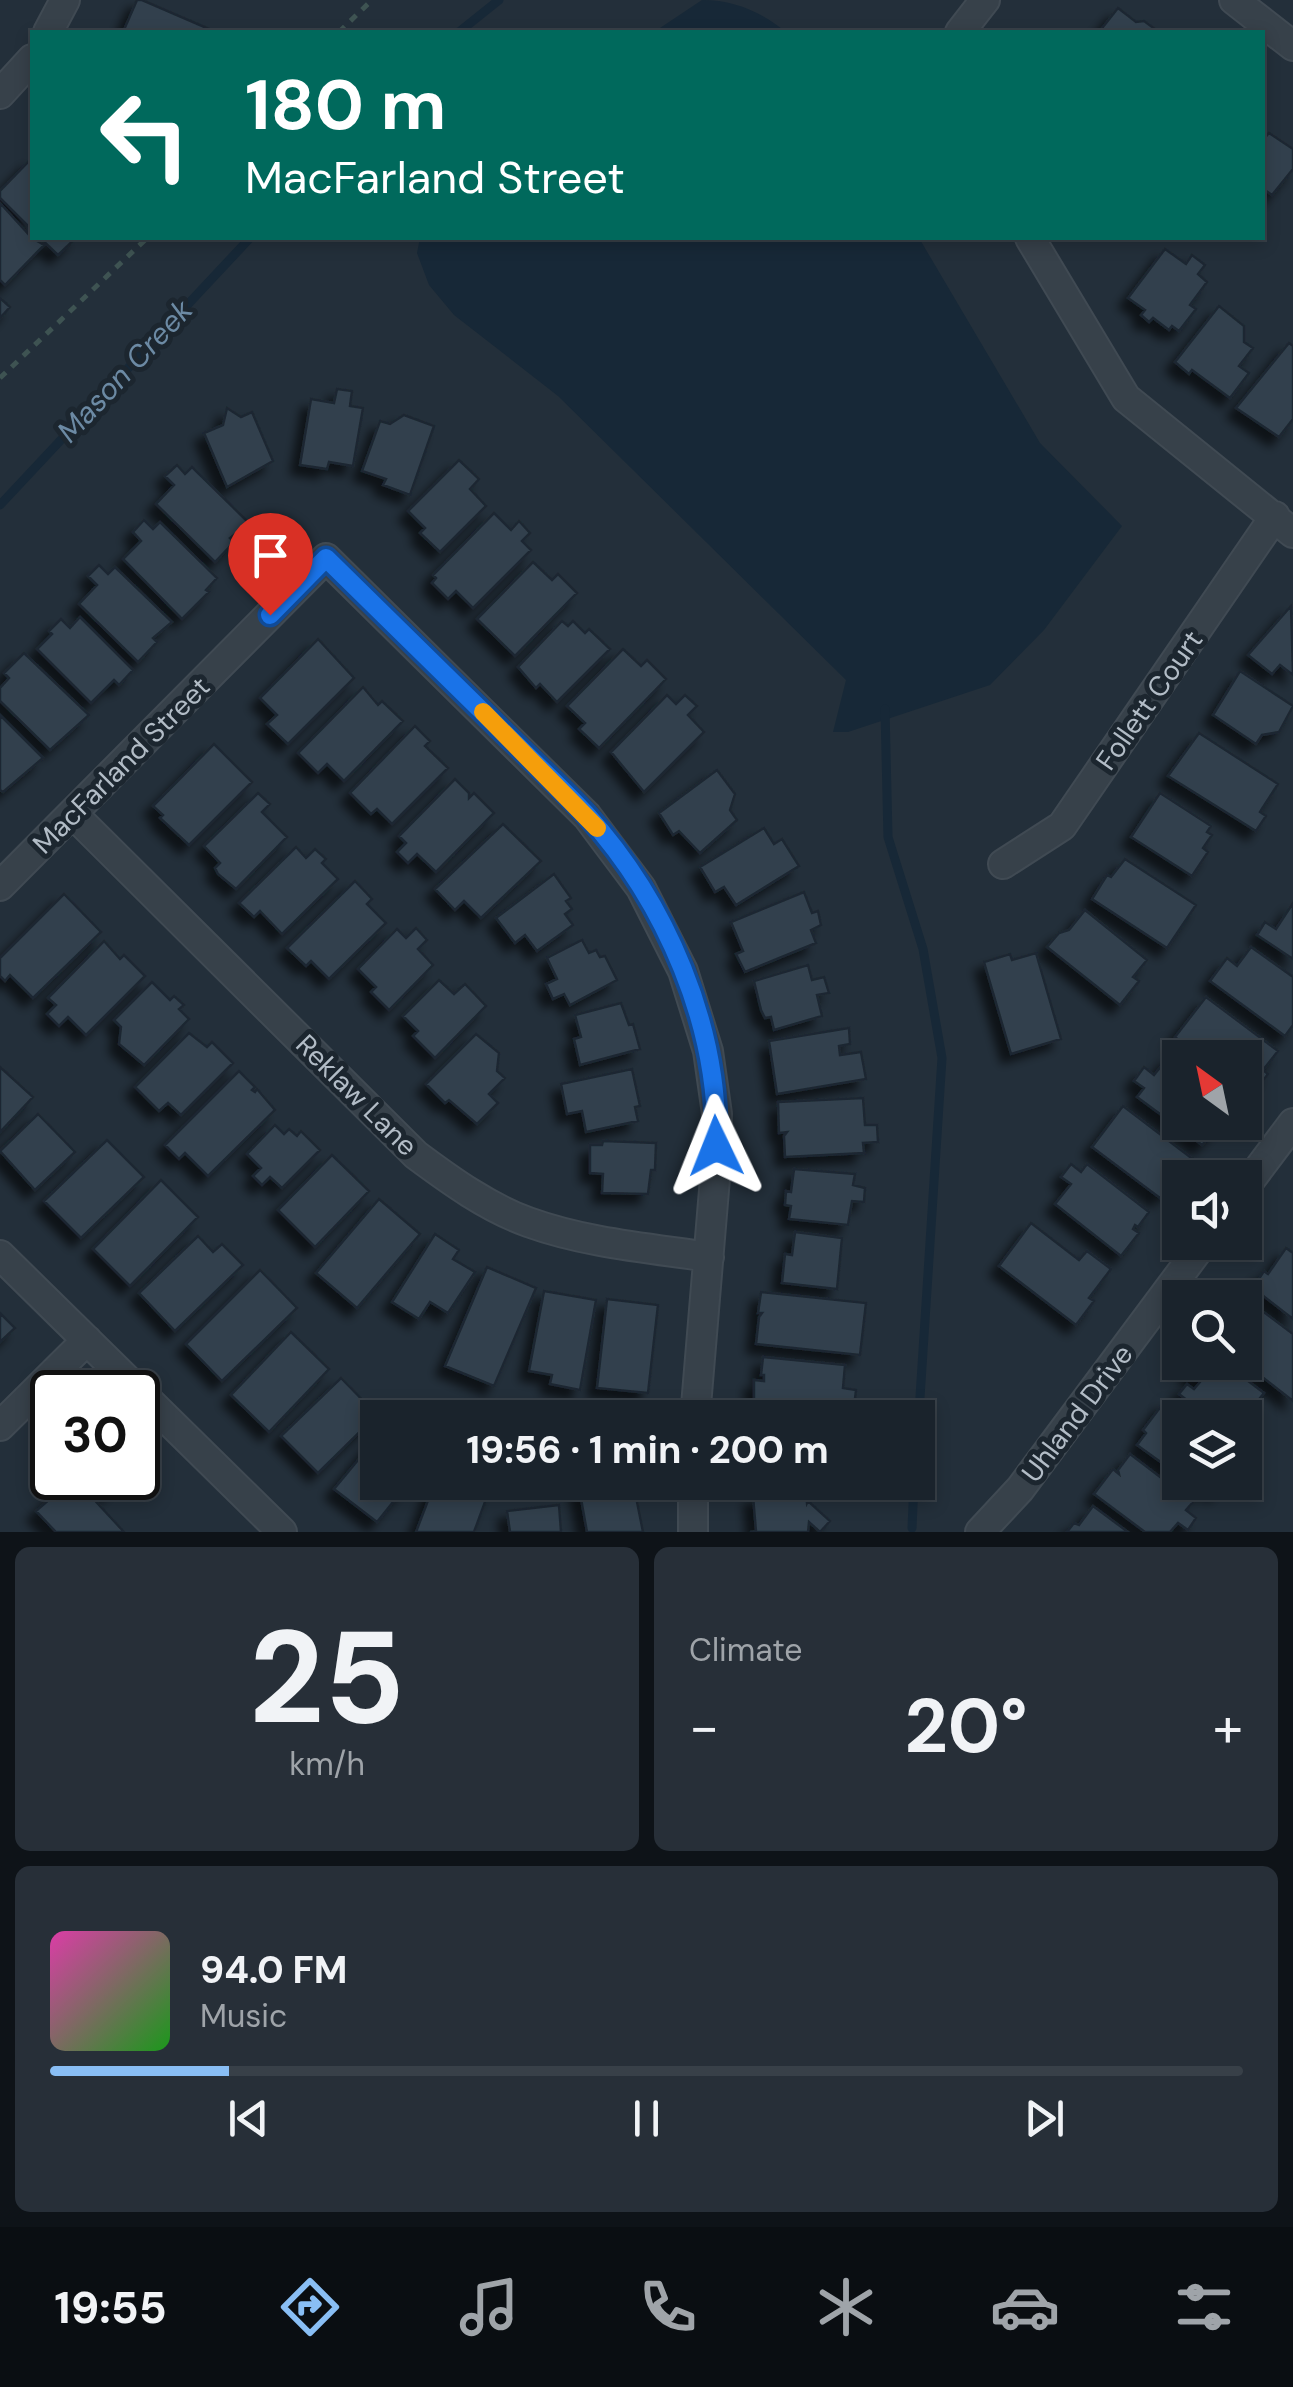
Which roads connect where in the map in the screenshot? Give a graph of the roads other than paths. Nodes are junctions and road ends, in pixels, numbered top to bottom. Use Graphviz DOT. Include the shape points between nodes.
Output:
graph roads {
  1 [pos="65,0"];
  2 [pos="985,0"];
  3 [pos="1234,0"];
  4 [pos="49,30"];
  5 [pos="962,30"];
  6 [pos="1293,46"];
  7 [pos="30,60"];
  8 [pos="0,94"];
  9 [pos="1031,240"];
  10 [pos="1284,524"];
  11 [pos="72,814"];
  12 [pos="1003,864"];
  13 [pos="0,886"];
  14 [pos="1293,1123"];
  15 [pos="1262,1165"];
  16 [pos="0,1255"];
  17 [pos="709,1257"];
  18 [pos="1191,1260"];
  19 [pos="87,1340"];
  20 [pos="697,1400"];
  21 [pos="0,1426"];
  22 [pos="692,1500"];
  23 [pos="282,1532"];
  24 [pos="693,1532"];
  25 [pos="980,1532"];
  1 -- 4 [label="street"];
  2 -- 5 [label="street"];
  3 -- 6 [label="street"];
  7 -- 8 [label="street"];
  9 -- 10 [label="street" via="1126,398"];
  10 -- 12 [label="street, Follett Court" via="1062,826"];
  11 -- 13 [label="street, MacFarland Street"];
  11 -- 17 [label="street, Reklaw Lane" via="416,1155 462,1190 526,1222 594,1241"];
  11 -- 17 [label="street, MacFarland Street" via="326,558 587,816 664,928 683,971 717,1114"];
  14 -- 15 [label="street"];
  16 -- 19 [label="street"];
  17 -- 20 [label="street"];
  18 -- 25 [label="street, Uhland Drive" via="1020,1489"];
  19 -- 21 [label="street"];
  19 -- 23 [label="street"];
  22 -- 24 [label="street"];
}
